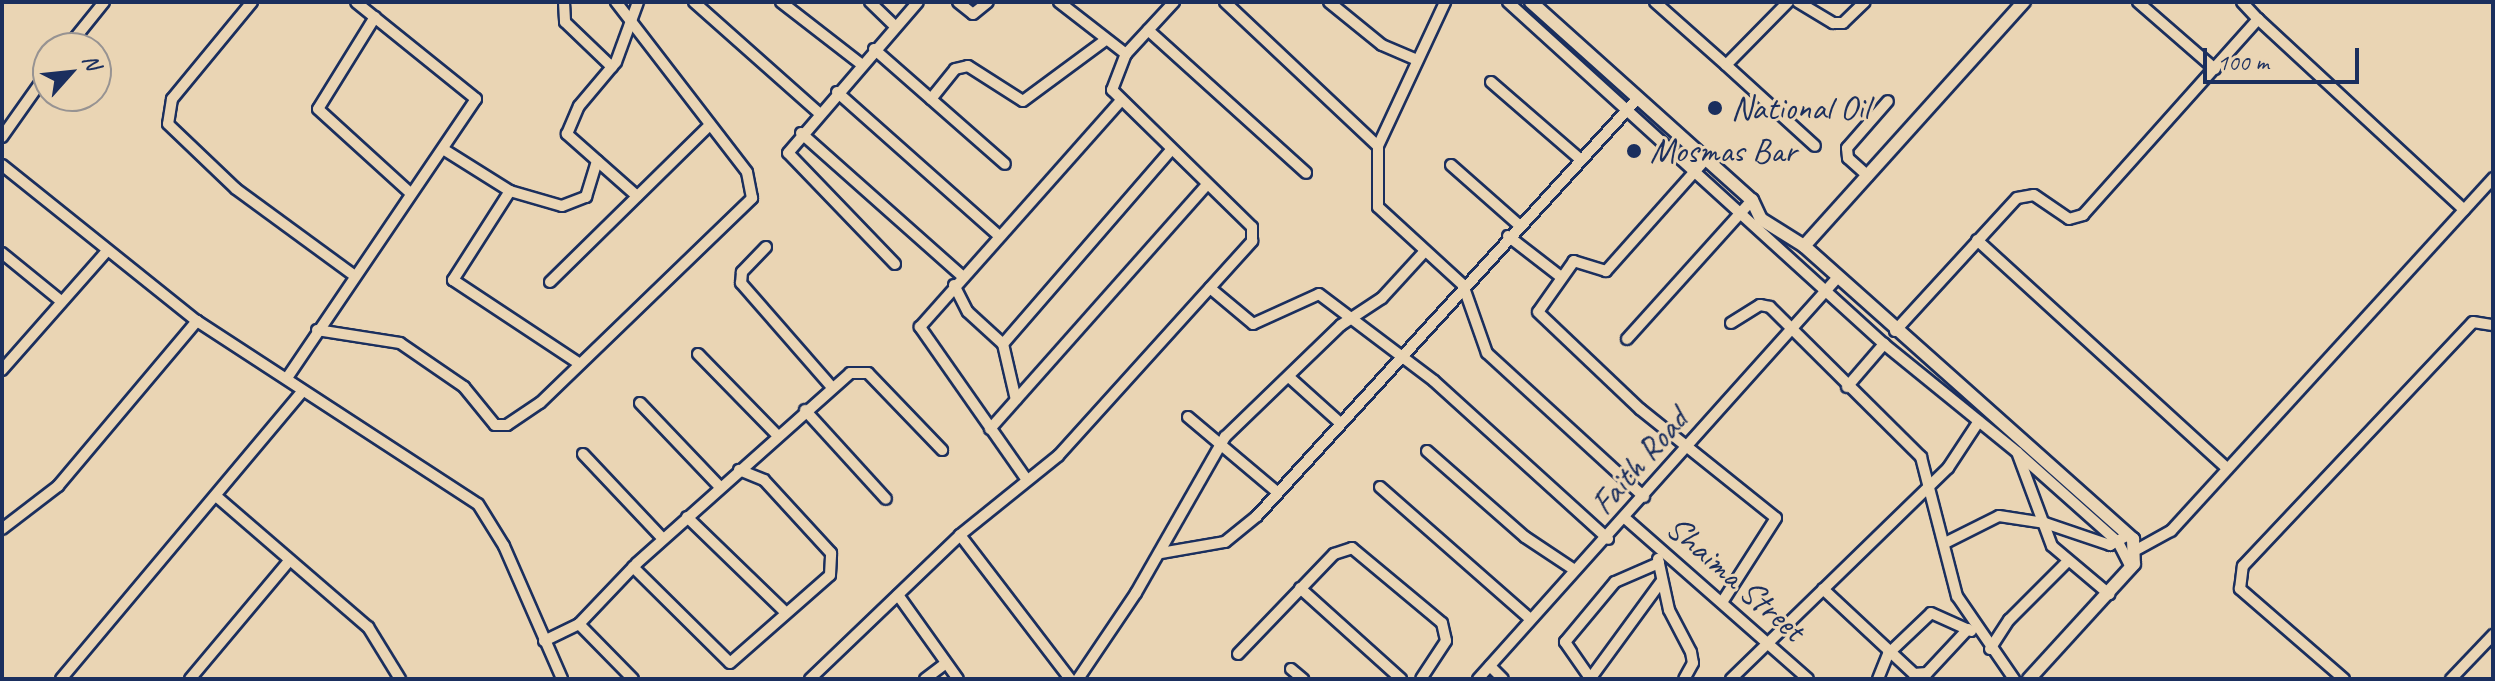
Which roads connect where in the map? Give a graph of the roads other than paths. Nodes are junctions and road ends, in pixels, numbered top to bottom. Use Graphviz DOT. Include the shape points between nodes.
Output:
graph roads {
  1 [pos="104,2"];
  2 [pos="252,2"];
  3 [pos="356,2"];
  4 [pos="564,2"];
  5 [pos="616,2"];
  6 [pos="638,2"];
  7 [pos="694,2"];
  8 [pos="781,2"];
  9 [pos="870,2"];
  10 [pos="918,2"];
  11 [pos="958,2"];
  12 [pos="988,2"];
  13 [pos="1059,2"];
  14 [pos="1225,2"];
  15 [pos="1329,2"];
  16 [pos="1429,2"];
  17 [pos="1508,2"];
  18 [pos="1531,2"];
  19 [pos="1655,2"];
  20 [pos="1788,2"];
  21 [pos="1798,2"];
  22 [pos="1865,2"];
  23 [pos="2024,2"];
  24 [pos="2138,2"];
  25 [pos="2242,2"];
  26 [pos="1169,4"];
  27 [pos="1442,7"];
  28 [pos="375,17"];
  29 [pos="632,17"];
  30 [pos="2258,19"];
  31 [pos="895,26"];
  32 [pos="1148,30"];
  33 [pos="80,32"];
  34 [pos="1104,41"];
  35 [pos="874,49"];
  36 [pos="1126,54"];
  37 [pos="1413,58"];
  38 [pos="861,64"];
  39 [pos="1726,65"];
  40 [pos="612,67"];
  41 [pos="2215,69"];
  42 [pos="1491,82"];
  43 [pos="837,92"];
  44 [pos="32,95"];
  45 [pos="1638,98"];
  46 [pos="931,99"];
  47 [pos="1888,101"];
  48 [pos="1119,103"];
  49 [pos="1627,111"];
  50 [pos="819,113"];
  51 [pos="709,126"];
  52 [pos="801,133"];
  53 [pos="2,137"];
  54 [pos="1378,146"];
  55 [pos="1815,146"];
  56 [pos="443,149"];
  57 [pos="1170,151"];
  58 [pos="1580,159"];
  59 [pos="1705,160"];
  60 [pos="597,161"];
  61 [pos="1005,164"];
  62 [pos="2,165"];
  63 [pos="1451,165"];
  64 [pos="1695,172"];
  65 [pos="1306,173"];
  66 [pos="1868,176"];
  67 [pos="2493,178"];
  68 [pos="1207,185"];
  69 [pos="408,191"];
  70 [pos="510,191"];
  71 [pos="637,196"];
  72 [pos="1752,200"];
  73 [pos="2464,210"];
  74 [pos="1740,212"];
  75 [pos="1519,225"];
  76 [pos="998,235"];
  77 [pos="1508,236"];
  78 [pos="1977,240"];
  79 [pos="1804,246"];
  80 [pos="766,247"];
  81 [pos="107,251"];
  82 [pos="1424,252"];
  83 [pos="2,253"];
  84 [pos="895,264"];
  85 [pos="352,274"];
  86 [pos="962,276"];
  87 [pos="1561,277"];
  88 [pos="1838,277"];
  89 [pos="550,282"];
  90 [pos="954,285"];
  91 [pos="1463,285"];
  92 [pos="1210,288"];
  93 [pos="1825,292"];
  94 [pos="62,302"];
  95 [pos="1356,318"];
  96 [pos="197,321"];
  97 [pos="1731,323"];
  98 [pos="2493,325"];
  99 [pos="317,330"];
  100 [pos="1895,331"];
  101 [pos="1793,332"];
  102 [pos="1627,339"];
  103 [pos="1003,344"];
  104 [pos="1884,344"];
  105 [pos="698,354"];
  106 [pos="1400,354"];
  107 [pos="577,362"];
  108 [pos="2,370"];
  109 [pos="1289,377"];
  110 [pos="287,378"];
  111 [pos="831,386"];
  112 [pos="1847,387"];
  113 [pos="303,391"];
  114 [pos="1016,400"];
  115 [pos="640,403"];
  116 [pos="805,410"];
  117 [pos="1188,417"];
  118 [pos="1979,421"];
  119 [pos="1339,422"];
  120 [pos="990,429"];
  121 [pos="777,435"];
  122 [pos="1221,443"];
  123 [pos="1688,447"];
  124 [pos="942,450"];
  125 [pos="1427,451"];
  126 [pos="2017,452"];
  127 [pos="583,454"];
  128 [pos="2226,467"];
  129 [pos="739,470"];
  130 [pos="1027,480"];
  131 [pos="1931,484"];
  132 [pos="720,487"];
  133 [pos="1380,487"];
  134 [pos="1277,492"];
  135 [pos="216,496"];
  136 [pos="1644,497"];
  137 [pos="886,499"];
  138 [pos="687,517"];
  139 [pos="1626,519"];
  140 [pos="2045,523"];
  141 [pos="2,529"];
  142 [pos="960,535"];
  143 [pos="2123,538"];
  144 [pos="663,539"];
  145 [pos="1608,539"];
  146 [pos="1945,543"];
  147 [pos="1656,545"];
  148 [pos="2138,549"];
  149 [pos="1161,553"];
  150 [pos="289,561"];
  151 [pos="2068,561"];
  152 [pos="1659,563"];
  153 [pos="633,567"];
  154 [pos="2131,568"];
  155 [pos="1573,569"];
  156 [pos="1661,582"];
  157 [pos="1300,588"];
  158 [pos="1823,589"];
  159 [pos="2109,594"];
  160 [pos="898,595"];
  161 [pos="1723,601"];
  162 [pos="784,611"];
  163 [pos="1530,619"];
  164 [pos="579,624"];
  165 [pos="1972,631"];
  166 [pos="2493,635"];
  167 [pos="544,641"];
  168 [pos="1769,642"];
  169 [pos="1990,649"];
  170 [pos="1238,654"];
  171 [pos="1888,654"];
  172 [pos="946,663"];
  173 [pos="1490,666"];
  174 [pos="1291,669"];
  175 [pos="1428,676"];
  176 [pos="1590,678"];
  177 [pos="61,679"];
  178 [pos="190,679"];
  179 [pos="400,679"];
  180 [pos="562,679"];
  181 [pos="633,679"];
  182 [pos="810,679"];
  183 [pos="925,679"];
  184 [pos="958,679"];
  185 [pos="1070,679"];
  186 [pos="1078,679"];
  187 [pos="1303,679"];
  188 [pos="1401,679"];
  189 [pos="1478,679"];
  190 [pos="1503,679"];
  191 [pos="1684,679"];
  192 [pos="1731,679"];
  193 [pos="1808,679"];
  194 [pos="1878,679"];
  195 [pos="2014,679"];
  196 [pos="2029,679"];
  197 [pos="2344,679"];
  198 [pos="2451,679"];
  1 -- 33 [label="street"];
  2 -- 85 [label="street" via="172,99 168,124 236,189"];
  3 -- 28 [label="street"];
  4 -- 40 [label="street" via="565,22"];
  5 -- 29 [label="street"];
  6 -- 29 [label="street"];
  7 -- 50 [label="street"];
  8 -- 38 [label="street"];
  9 -- 31 [label="street"];
  10 -- 31 [label="street"];
  11 -- 12 [label="street" via="973,14"];
  13 -- 34 [label="street"];
  14 -- 54 [label="street"];
  15 -- 37 [label="street" via="1382,45"];
  16 -- 27 [label="street"];
  17 -- 49 [label="street"];
  18 -- 45 [label="street"];
  19 -- 39 [label="street"];
  20 -- 39 [label="street"];
  21 -- 22 [label="street" via="1833,23 1843,23"];
  23 -- 66 [label="street"];
  24 -- 41 [label="street"];
  25 -- 30 [label="street"];
  26 -- 32 [label="street"];
  27 -- 37 [label="street"];
  28 -- 56 [label="street" via="474,94"];
  28 -- 69 [label="street" via="318,109"];
  29 -- 40 [label="street"];
  29 -- 51 [label="street"];
  30 -- 41 [label="street"];
  30 -- 73 [label="street"];
  31 -- 35 [label="street"];
  32 -- 36 [label="street"];
  32 -- 65 [label="street"];
  34 -- 36 [label="street"];
  34 -- 46 [label="street" via="1023,101 968,66 955,69"];
  35 -- 38 [label="street"];
  35 -- 46 [label="street"];
  36 -- 48 [label="street" via="1110,83"];
  37 -- 54 [label="street"];
  38 -- 43 [label="street"];
  39 -- 55 [label="street"];
  40 -- 60 [label="street" via="568,125 570,139"];
  41 -- 78 [label="street" via="2083,215 2069,219 2027,194"];
  42 -- 58 [label="street"];
  43 -- 50 [label="street"];
  43 -- 76 [label="street"];
  44 -- 53 [label="street"];
  45 -- 49 [label="street"];
  45 -- 59 [label="street"];
  46 -- 61 [label="street"];
  47 -- 66 [label="street" via="1847,148 1848,158"];
  48 -- 57 [label="street"];
  48 -- 76 [label="street"];
  49 -- 58 [label="street"];
  49 -- 64 [label="street"];
  50 -- 52 [label="street"];
  51 -- 71 [label="street"];
  51 -- 107 [label="street" via="747,172 754,191"];
  52 -- 84 [label="street" via="789,148 791,159"];
  52 -- 86 [label="street"];
  54 -- 82 [label="street" via="1374,199"];
  56 -- 69 [label="street"];
  56 -- 70 [label="street"];
  57 -- 68 [label="street"];
  57 -- 103 [label="street"];
  58 -- 75 [label="street"];
  59 -- 64 [label="street"];
  59 -- 72 [label="street"];
  60 -- 70 [label="street" via="592,186 573,204"];
  60 -- 71 [label="street"];
  62 -- 81 [label="street"];
  63 -- 75 [label="street"];
  64 -- 74 [label="street"];
  64 -- 87 [label="street" via="1606,271 1578,260"];
  66 -- 79 [label="street"];
  67 -- 73 [label="street"];
  68 -- 92 [label="street" via="1254,233"];
  68 -- 114 [label="street"];
  69 -- 85 [label="street"];
  70 -- 107 [label="street" via="453,280"];
  71 -- 89 [label="street"];
  72 -- 74 [label="street"];
  72 -- 79 [label="street" via="1761,219"];
  73 -- 128 [label="street"];
  74 -- 93 [label="street"];
  74 -- 102 [label="street"];
  75 -- 77 [label="street"];
  76 -- 86 [label="street"];
  77 -- 87 [label="street"];
  77 -- 91 [label="street"];
  78 -- 100 [label="street"];
  78 -- 128 [label="street"];
  79 -- 88 [label="street"];
  80 -- 111 [label="street" via="742,272 741,283"];
  81 -- 94 [label="street"];
  81 -- 96 [label="street"];
  82 -- 91 [label="street"];
  82 -- 95 [label="street"];
  83 -- 94 [label="street"];
  85 -- 99 [label="street"];
  86 -- 90 [label="street"];
  87 -- 123 [label="street" via="1541,305 1540,318"];
  88 -- 93 [label="street, Faith Road"];
  88 -- 100 [label="street"];
  90 -- 103 [label="street" via="968,312"];
  90 -- 120 [label="street" via="920,327"];
  91 -- 106 [label="street"];
  91 -- 136 [label="street" via="1487,353"];
  92 -- 95 [label="street" via="1253,324 1319,294"];
  92 -- 130 [label="street" via="1079,434"];
  93 -- 101 [label="street, Faith Road"];
  93 -- 104 [label="street"];
  94 -- 108 [label="street"];
  95 -- 106 [label="street"];
  95 -- 109 [label="street"];
  96 -- 110 [label="street"];
  96 -- 141 [label="street" via="58,486"];
  97 -- 101 [label="street" via="1764,304"];
  98 -- 197 [label="street" via="2473,322 2243,566 2240,589"];
  99 -- 107 [label="street" via="400,343 464,387 495,425 524,417"];
  99 -- 110 [label="street"];
  100 -- 143 [label="street"];
  101 -- 112 [label="street"];
  101 -- 123 [label="street, Faith Road"];
  103 -- 114 [label="street"];
  104 -- 112 [label="street"];
  104 -- 118 [label="street"];
  105 -- 121 [label="street"];
  106 -- 119 [label="street"];
  106 -- 145 [label="street"];
  109 -- 119 [label="street"];
  109 -- 122 [label="street"];
  110 -- 113 [label="street"];
  111 -- 116 [label="street"];
  111 -- 124 [label="street" via="850,373 868,373"];
  112 -- 131 [label="street" via="1921,457"];
  113 -- 135 [label="street"];
  113 -- 167 [label="street" via="478,504 504,546"];
  114 -- 120 [label="street"];
  115 -- 132 [label="street"];
  116 -- 121 [label="street"];
  116 -- 137 [label="street"];
  117 -- 122 [label="street"];
  118 -- 126 [label="street"];
  118 -- 131 [label="street"];
  119 -- 134 [label="street"];
  120 -- 130 [label="street"];
  121 -- 129 [label="street"];
  122 -- 134 [label="street"];
  122 -- 149 [label="street"];
  123 -- 136 [label="street, Faith Road"];
  123 -- 161 [label="street" via="1776,518"];
  125 -- 155 [label="street"];
  126 -- 140 [label="street"];
  126 -- 143 [label="street"];
  127 -- 144 [label="street"];
  128 -- 148 [label="street" via="2171,531"];
  129 -- 132 [label="street"];
  129 -- 162 [label="street" via="764,480 835,562 830,575"];
  130 -- 142 [label="street"];
  131 -- 146 [label="street"];
  131 -- 158 [label="street"];
  132 -- 138 [label="street"];
  133 -- 163 [label="street"];
  134 -- 149 [label="street" via="1225,542"];
  135 -- 150 [label="street"];
  135 -- 177 [label="street"];
  136 -- 139 [label="street, Faith Road"];
  138 -- 144 [label="street"];
  138 -- 162 [label="street"];
  139 -- 145 [label="street, Faith Road"];
  139 -- 147 [label="street, Shaima Street"];
  140 -- 143 [label="street" via="2110,545"];
  140 -- 146 [label="street" via="1999,516"];
  140 -- 151 [label="street" via="2052,546"];
  142 -- 160 [label="street"];
  142 -- 185 [label="street"];
  143 -- 148 [label="street"];
  143 -- 154 [label="street"];
  144 -- 153 [label="street"];
  145 -- 155 [label="street, Faith Road"];
  146 -- 165 [label="street" via="1957,596"];
  147 -- 152 [label="street"];
  147 -- 161 [label="street, Shaima Street"];
  148 -- 154 [label="street"];
  149 -- 186 [label="street"];
  150 -- 178 [label="street"];
  150 -- 179 [label="street" via="368,627"];
  151 -- 159 [label="street"];
  151 -- 169 [label="street" via="2009,620"];
  152 -- 156 [label="street"];
  152 -- 176 [label="street" via="1615,582 1565,642"];
  153 -- 162 [label="street" via="726,663"];
  153 -- 164 [label="street"];
  154 -- 159 [label="street"];
  155 -- 163 [label="street, Faith Road"];
  156 -- 176 [label="street"];
  156 -- 191 [label="street" via="1691,652 1693,663"];
  157 -- 170 [label="street"];
  157 -- 175 [label="street" via="1342,549 1362,552 1442,623 1446,641"];
  157 -- 188 [label="street"];
  158 -- 168 [label="street"];
  158 -- 171 [label="street"];
  159 -- 196 [label="street"];
  160 -- 172 [label="street"];
  160 -- 182 [label="street"];
  161 -- 168 [label="street, Shaima Street"];
  163 -- 173 [label="street, Faith Road"];
  164 -- 167 [label="street"];
  164 -- 181 [label="street"];
  165 -- 169 [label="street"];
  165 -- 171 [label="street" via="1931,613"];
  165 -- 171 [label="street" via="1921,676"];
  166 -- 198 [label="street"];
  167 -- 180 [label="street"];
  168 -- 192 [label="street"];
  168 -- 193 [label="street, Shaima Street"];
  169 -- 195 [label="street"];
  171 -- 194 [label="street"];
  172 -- 183 [label="street"];
  172 -- 184 [label="street"];
  173 -- 189 [label="street, Faith Road"];
  173 -- 190 [label="street"];
  174 -- 187 [label="street"];
}
